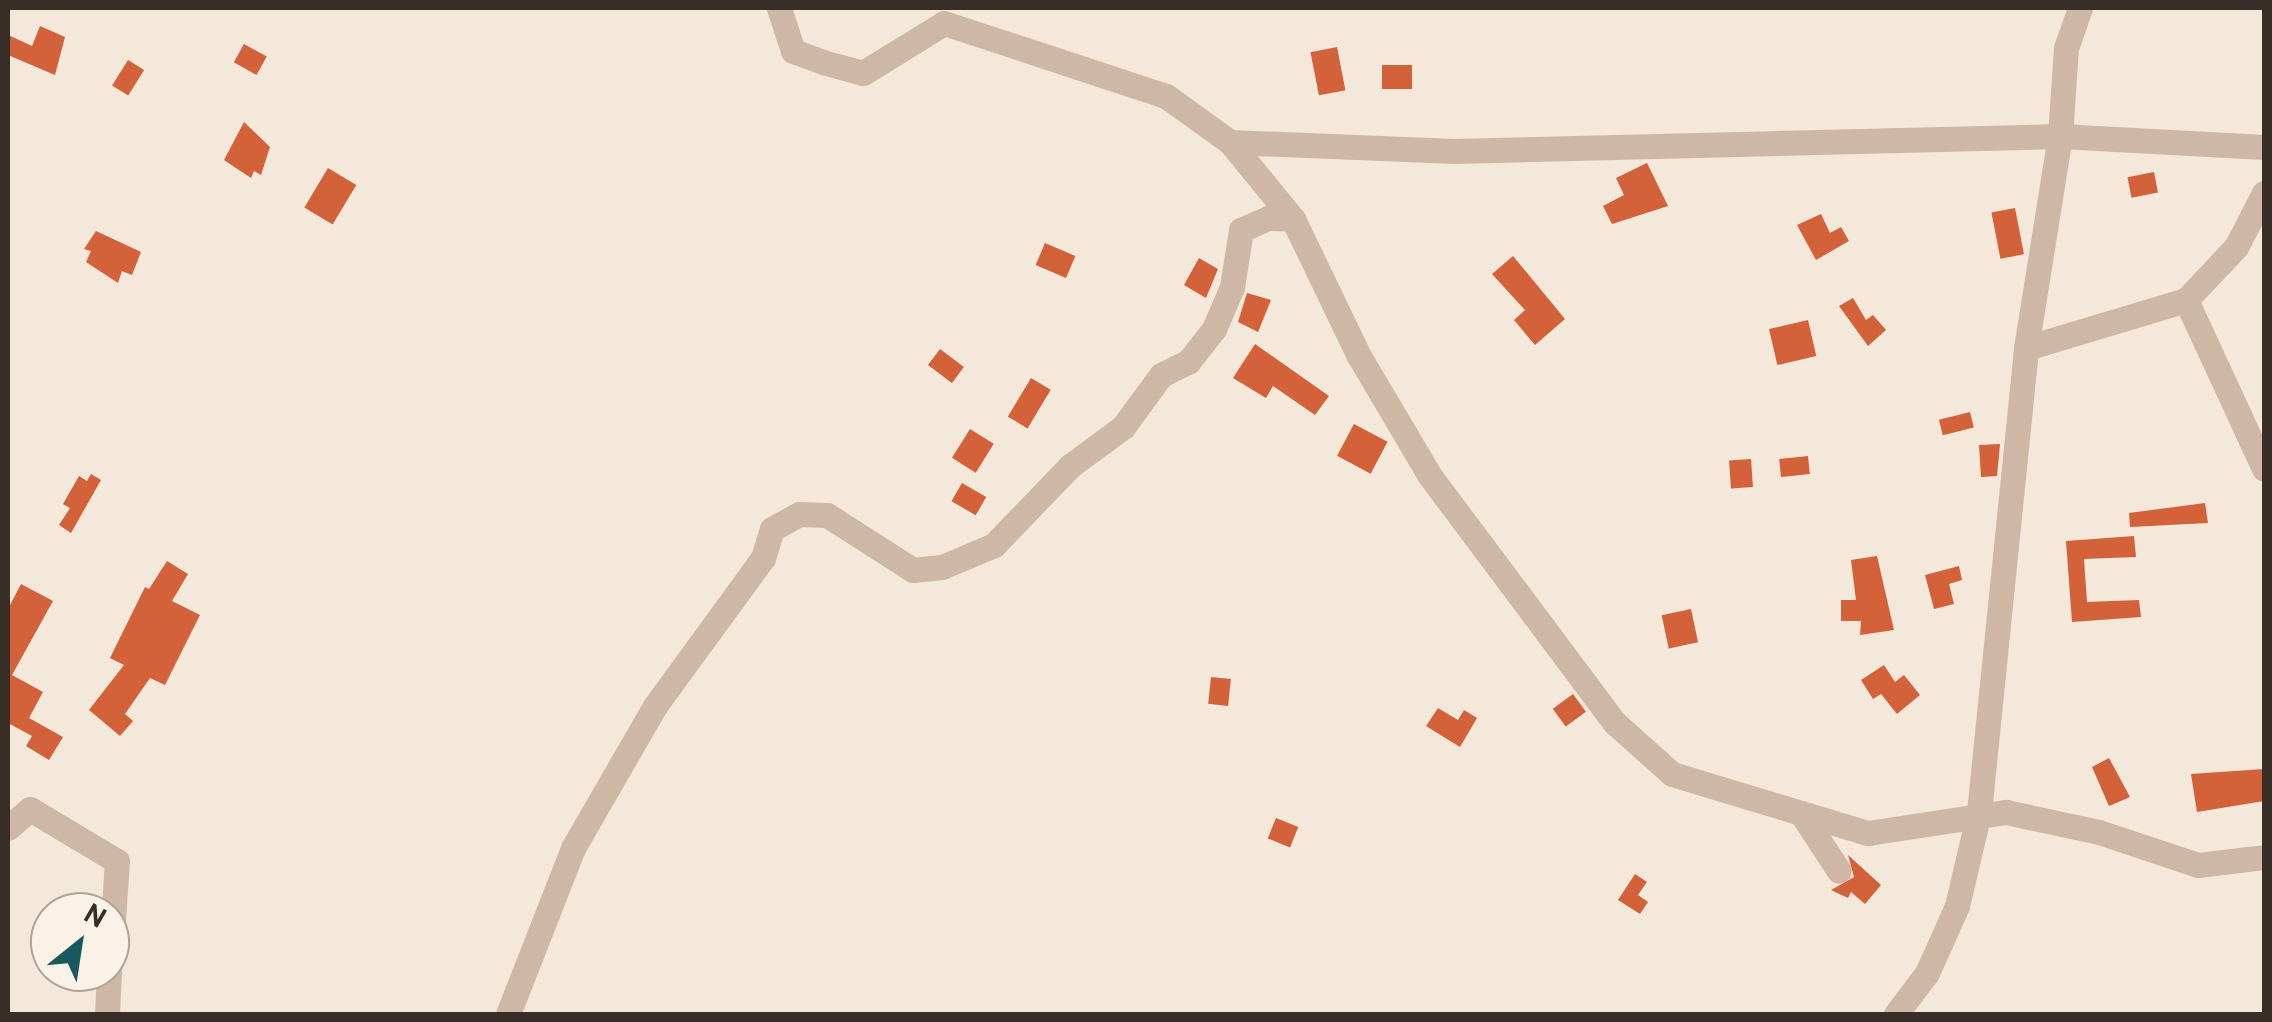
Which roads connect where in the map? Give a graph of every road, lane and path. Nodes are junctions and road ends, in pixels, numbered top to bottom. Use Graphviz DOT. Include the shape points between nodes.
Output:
graph roads {
  1 [pos="779,8"];
  2 [pos="2080,8"];
  3 [pos="2060,136"];
  4 [pos="1230,142"];
  5 [pos="2264,147"];
  6 [pos="2264,193"];
  7 [pos="1293,219"];
  8 [pos="2186,300"];
  9 [pos="2026,348"];
  10 [pos="2264,469"];
  11 [pos="1979,812"];
  12 [pos="1801,813"];
  13 [pos="8,828"];
  14 [pos="2264,857"];
  15 [pos="1839,871"];
  16 [pos="115,892"];
  17 [pos="508,1014"];
  18 [pos="1896,1014"];
  1 -- 4 [label="street" via="793,51 863,73 944,23 1166,96"];
  2 -- 3 [label="street" via="2066,48"];
  3 -- 4 [label="street" via="1455,152"];
  3 -- 5 [label="street"];
  3 -- 9 [label="street"];
  4 -- 7 [label="street"];
  6 -- 8 [label="street" via="2236,247"];
  7 -- 12 [label="street" via="1359,356 1430,476 1615,722 1672,774"];
  7 -- 17 [label="street" via="1268,218 1241,230 1232,287 1214,329 1188,362 1161,375 1123,427 1070,466 994,545 913,570 827,515 798,514 772,529 762,558 655,706 573,848"];
  8 -- 9 [label="street"];
  8 -- 10 [label="street"];
  9 -- 11 [label="street"];
  11 -- 12 [label="street" via="1868,833"];
  11 -- 14 [label="street" via="2099,832 2198,865"];
  11 -- 18 [label="street" via="1957,906 1927,973"];
  12 -- 15 [label="street"];
  13 -- 16 [label="street" via="30,809 117,862"];
}
